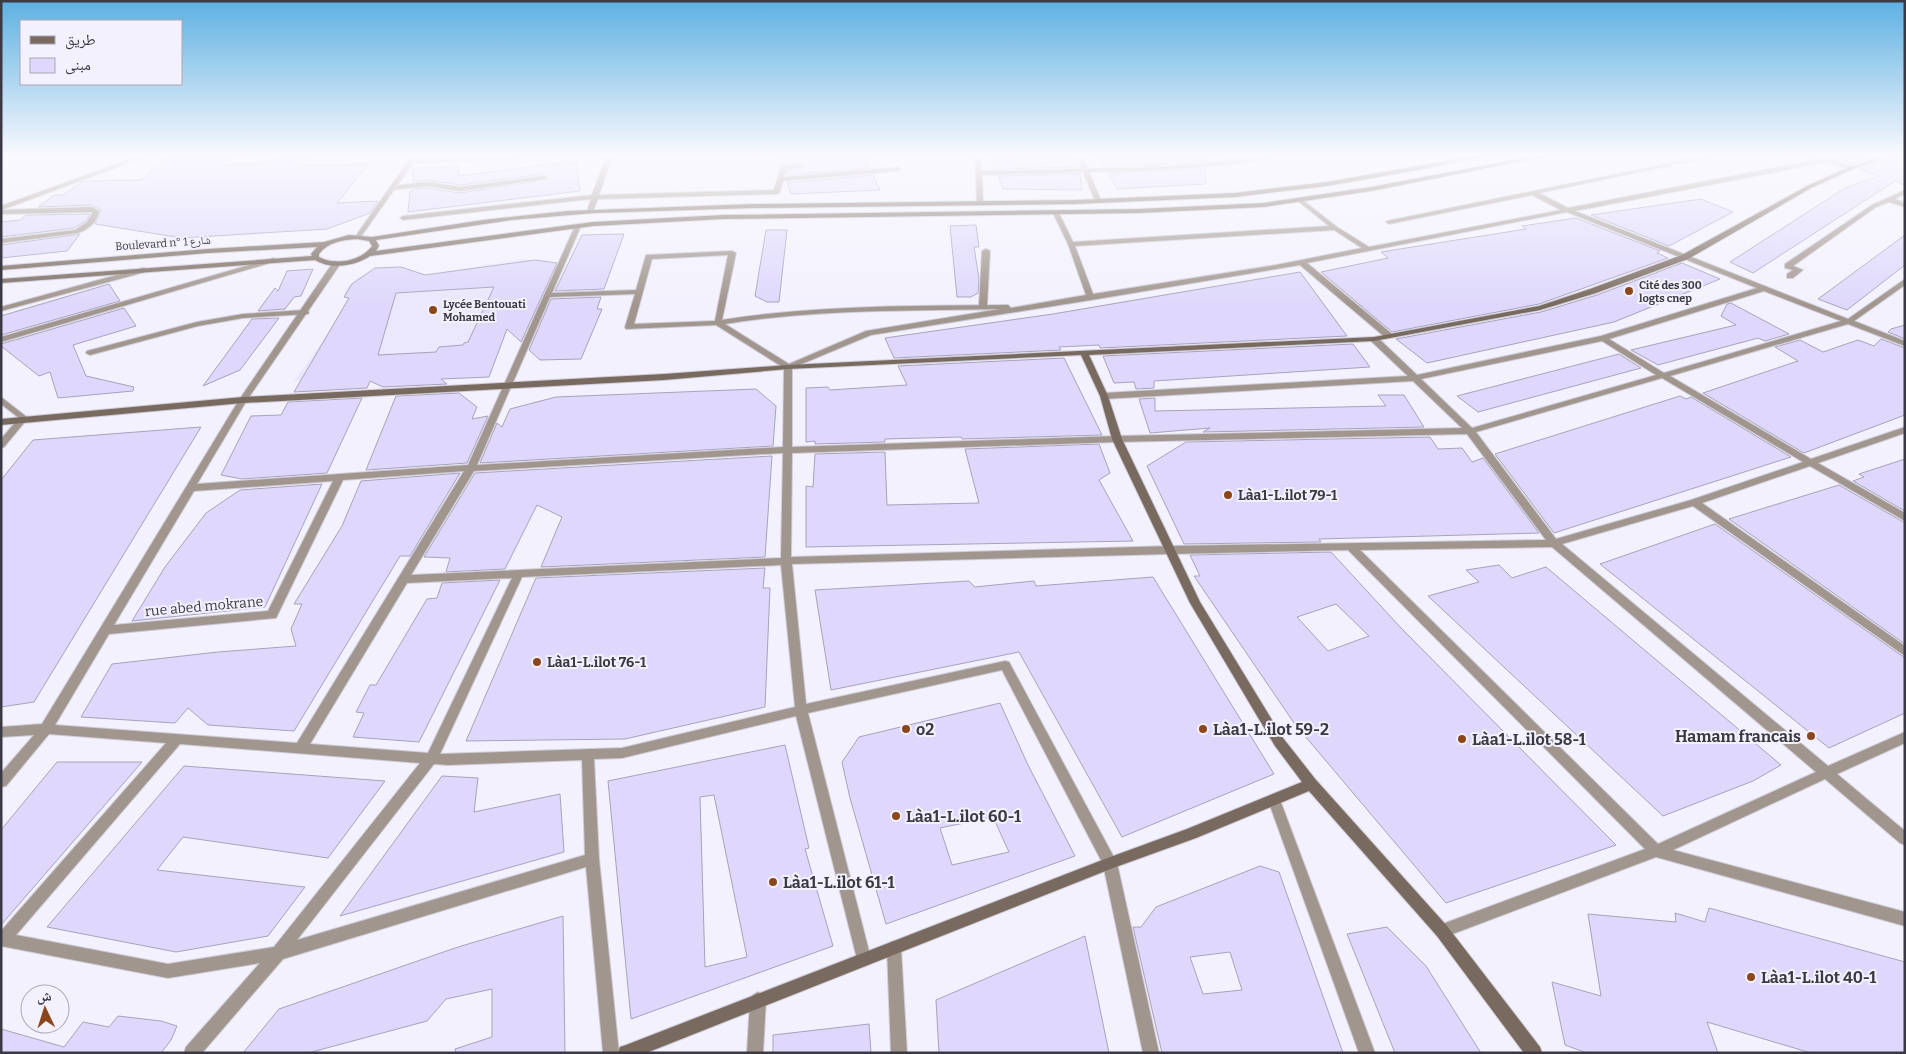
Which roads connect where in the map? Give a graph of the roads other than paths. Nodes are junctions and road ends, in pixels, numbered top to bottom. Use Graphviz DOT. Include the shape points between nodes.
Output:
graph roads {
  1 [pos="379,206"];
  2 [pos="511,206"];
  3 [pos="592,206"];
  4 [pos="739,206"];
  5 [pos="1248,206"];
  6 [pos="1308,206"];
  7 [pos="1468,206"];
  8 [pos="1559,206"];
  9 [pos="1586,206"];
  10 [pos="1774,206"];
  11 [pos="1874,206"];
  12 [pos="1567,210"];
  13 [pos="590,211"];
  14 [pos="1,212"];
  15 [pos="1056,213"];
  16 [pos="403,218"];
  17 [pos="1389,222"];
  18 [pos="578,226"];
  19 [pos="1335,228"];
  20 [pos="358,237"];
  21 [pos="372,239"];
  22 [pos="1,241"];
  23 [pos="327,244"];
  24 [pos="1071,244"];
  25 [pos="1369,250"];
  26 [pos="986,251"];
  27 [pos="369,254"];
  28 [pos="1685,257"];
  29 [pos="316,258"];
  30 [pos="277,260"];
  31 [pos="1301,262"];
  32 [pos="337,263"];
  33 [pos="1,268"];
  34 [pos="145,270"];
  35 [pos="1790,276"];
  36 [pos="1,281"];
  37 [pos="1905,281"];
  38 [pos="1764,288"];
  39 [pos="639,292"];
  40 [pos="547,295"];
  41 [pos="1091,298"];
  42 [pos="983,306"];
  43 [pos="1030,308"];
  44 [pos="1,309"];
  45 [pos="305,312"];
  46 [pos="1848,322"];
  47 [pos="718,323"];
  48 [pos="1389,336"];
  49 [pos="1603,338"];
  50 [pos="1374,339"];
  51 [pos="1,340"];
  52 [pos="1905,344"];
  53 [pos="1084,353"];
  54 [pos="90,354"];
  55 [pos="788,367"];
  56 [pos="1663,377"];
  57 [pos="1415,378"];
  58 [pos="506,385"];
  59 [pos="1104,396"];
  60 [pos="1,400"];
  61 [pos="243,400"];
  62 [pos="24,418"];
  63 [pos="1,422"];
  64 [pos="1905,430"];
  65 [pos="1470,431"];
  66 [pos="1118,439"];
  67 [pos="1,445"];
  68 [pos="788,450"];
  69 [pos="1814,462"];
  70 [pos="471,468"];
  71 [pos="340,477"];
  72 [pos="190,488"];
  73 [pos="1694,502"];
  74 [pos="1905,518"];
  75 [pos="1554,544"];
  76 [pos="1352,548"];
  77 [pos="1170,550"];
  78 [pos="786,561"];
  79 [pos="518,573"];
  80 [pos="404,580"];
  81 [pos="104,630"];
  82 [pos="1905,652"];
  83 [pos="801,710"];
  84 [pos="46,729"];
  85 [pos="1,732"];
  86 [pos="1905,738"];
  87 [pos="176,740"];
  88 [pos="300,748"];
  89 [pos="588,754"];
  90 [pos="431,759"];
  91 [pos="1826,774"];
  92 [pos="1,782"];
  93 [pos="1311,784"];
  94 [pos="1274,800"];
  95 [pos="1905,839"];
  96 [pos="1656,851"];
  97 [pos="592,859"];
  98 [pos="1110,863"];
  99 [pos="1905,919"];
  100 [pos="1442,931"];
  101 [pos="894,948"];
  102 [pos="278,953"];
  103 [pos="864,959"];
  104 [pos="758,1000"];
  105 [pos="192,1053"];
  106 [pos="610,1053"];
  107 [pos="626,1053"];
  108 [pos="755,1053"];
  109 [pos="899,1053"];
  110 [pos="1151,1053"];
  111 [pos="1367,1053"];
  112 [pos="1534,1053"];
  1 -- 20 [label="street"];
  2 -- 16 [label="street"];
  3 -- 13 [label="street"];
  4 -- 13 [label="main road"];
  5 -- 15 [label="main road"];
  6 -- 19 [label="street"];
  7 -- 17 [label="street"];
  8 -- 12 [label="street"];
  9 -- 12 [label="street"];
  10 -- 28 [label="main road"];
  11 -- 35 [label="street" via="1788,266 1799,270"];
  12 -- 25 [label="street"];
  12 -- 28 [label="street"];
  13 -- 21 [label="main road"];
  14 -- 22 [label="street" via="96,211 96,216 86,227 76,232"];
  15 -- 18 [label="main road" via="723,217"];
  15 -- 24 [label="street"];
  18 -- 27 [label="main road"];
  18 -- 40 [label="street"];
  19 -- 24 [label="street"];
  19 -- 25 [label="street"];
  20 -- 21 [label="main road"];
  20 -- 23 [label="main road, Boulevard n° شارع 1"];
  21 -- 27 [label="main road" via="376,246"];
  23 -- 29 [label="main road" via="317,251"];
  23 -- 33 [label="main road, Boulevard n° شارع 1"];
  24 -- 41 [label="street"];
  25 -- 31 [label="street"];
  26 -- 42 [label="street"];
  27 -- 32 [label="main road"];
  28 -- 38 [label="street"];
  28 -- 48 [label="main road" via="1540,308"];
  29 -- 30 [label="main road, Boulevard n° شارع 1"];
  29 -- 32 [label="main road, Boulevard n° شارع 1"];
  30 -- 34 [label="main road, Boulevard n° شارع 1"];
  30 -- 51 [label="street"];
  31 -- 41 [label="street"];
  31 -- 48 [label="street"];
  32 -- 45 [label="street"];
  34 -- 36 [label="main road, Boulevard n° شارع 1"];
  34 -- 44 [label="street"];
  37 -- 46 [label="street"];
  38 -- 46 [label="street"];
  38 -- 49 [label="street"];
  39 -- 40 [label="street"];
  39 -- 47 [label="street" via="629,327"];
  39 -- 47 [label="street" via="649,257 732,253"];
  40 -- 58 [label="street"];
  41 -- 43 [label="street"];
  42 -- 43 [label="street"];
  42 -- 47 [label="street" via="767,315"];
  43 -- 55 [label="street" via="869,334"];
  45 -- 54 [label="street" via="243,316 197,324"];
  45 -- 61 [label="street"];
  46 -- 52 [label="street"];
  46 -- 56 [label="street"];
  47 -- 55 [label="street"];
  48 -- 50 [label="main road"];
  49 -- 56 [label="street"];
  49 -- 57 [label="street"];
  50 -- 53 [label="main road"];
  50 -- 57 [label="street"];
  53 -- 55 [label="main road"];
  53 -- 59 [label="main road"];
  55 -- 58 [label="main road"];
  55 -- 68 [label="street"];
  56 -- 65 [label="street"];
  56 -- 69 [label="street"];
  57 -- 59 [label="street"];
  57 -- 65 [label="street"];
  58 -- 61 [label="main road"];
  58 -- 70 [label="street"];
  59 -- 66 [label="main road"];
  60 -- 62 [label="street"];
  61 -- 62 [label="main road"];
  61 -- 72 [label="street"];
  62 -- 63 [label="main road"];
  62 -- 67 [label="street"];
  64 -- 69 [label="street"];
  65 -- 66 [label="street"];
  65 -- 75 [label="street"];
  66 -- 68 [label="street"];
  66 -- 77 [label="main road"];
  68 -- 70 [label="street"];
  68 -- 78 [label="street"];
  69 -- 73 [label="street"];
  69 -- 74 [label="street"];
  70 -- 71 [label="street"];
  70 -- 80 [label="street"];
  71 -- 72 [label="street"];
  71 -- 81 [label="street, rue abed mokrane" via="272,615"];
  72 -- 81 [label="street"];
  73 -- 75 [label="street"];
  73 -- 82 [label="street"];
  75 -- 76 [label="street"];
  75 -- 91 [label="street"];
  76 -- 77 [label="street"];
  76 -- 96 [label="street"];
  77 -- 78 [label="street"];
  77 -- 93 [label="main road" via="1195,603 1279,742"];
  78 -- 79 [label="street"];
  78 -- 83 [label="street"];
  79 -- 80 [label="street"];
  79 -- 90 [label="street"];
  80 -- 88 [label="street"];
  81 -- 84 [label="street"];
  83 -- 89 [label="street" via="622,753"];
  83 -- 98 [label="street" via="1006,665"];
  83 -- 103 [label="street"];
  84 -- 85 [label="street"];
  84 -- 87 [label="street"];
  84 -- 92 [label="street"];
  86 -- 91 [label="street"];
  87 -- 88 [label="street"];
  87 -- 102 [label="street" via="3,940 168,971"];
  88 -- 90 [label="street"];
  89 -- 90 [label="street"];
  89 -- 97 [label="street"];
  90 -- 102 [label="street"];
  91 -- 95 [label="street"];
  91 -- 96 [label="street"];
  93 -- 94 [label="main road"];
  93 -- 100 [label="main road"];
  94 -- 98 [label="main road"];
  94 -- 111 [label="street"];
  96 -- 99 [label="street"];
  96 -- 100 [label="street"];
  97 -- 102 [label="street"];
  97 -- 106 [label="street"];
  98 -- 101 [label="main road"];
  98 -- 110 [label="street"];
  100 -- 112 [label="main road"];
  101 -- 103 [label="main road"];
  101 -- 109 [label="street"];
  102 -- 105 [label="street"];
  103 -- 104 [label="main road"];
  104 -- 107 [label="main road"];
  104 -- 108 [label="street"];
}
